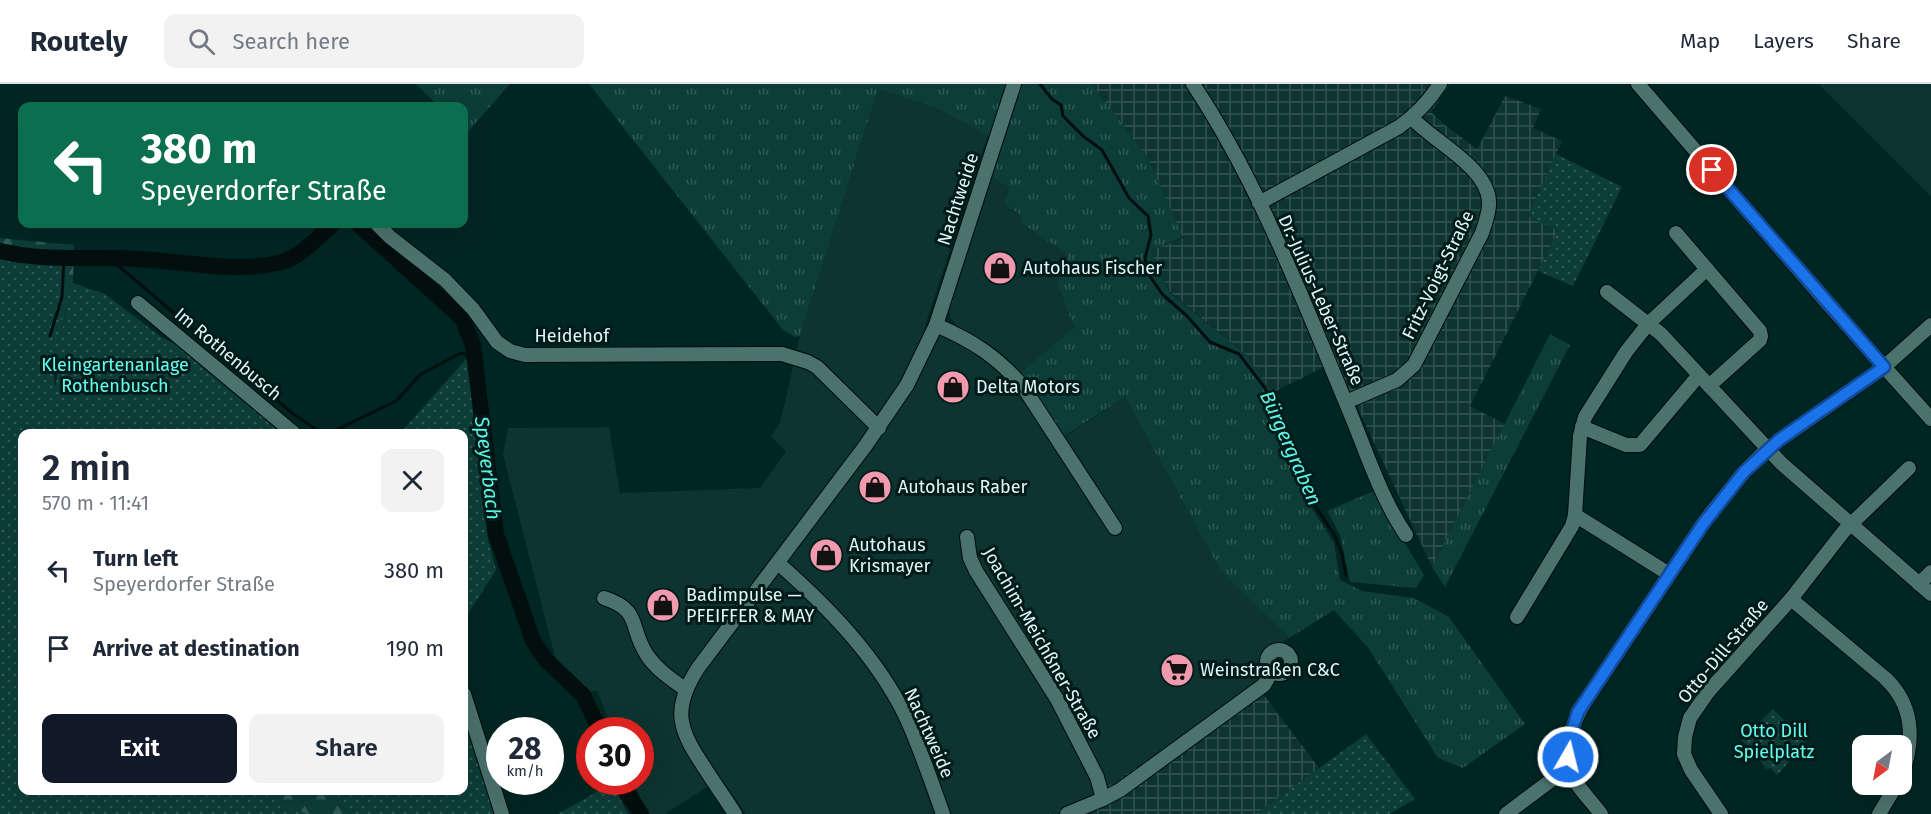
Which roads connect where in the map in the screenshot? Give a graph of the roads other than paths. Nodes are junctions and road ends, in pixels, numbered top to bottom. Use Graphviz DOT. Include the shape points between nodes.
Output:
graph roads {
  1 [pos="1014,84"];
  2 [pos="1193,84"];
  3 [pos="1440,84"];
  4 [pos="1638,84"];
  5 [pos="1412,118"];
  6 [pos="1260,203"];
  7 [pos="380,228"];
  8 [pos="1676,233"];
  9 [pos="1707,270"];
  10 [pos="1607,291"];
  11 [pos="138,303"];
  12 [pos="1648,324"];
  13 [pos="936,325"];
  14 [pos="1931,325"];
  15 [pos="1884,367"];
  16 [pos="1699,375"];
  17 [pos="1709,386"];
  18 [pos="1346,402"];
  19 [pos="1931,419"];
  20 [pos="1582,427"];
  21 [pos="879,428"];
  22 [pos="289,429"];
  23 [pos="1767,450"];
  24 [pos="1909,468"];
  25 [pos="1575,515"];
  26 [pos="1851,524"];
  27 [pos="1115,528"];
  28 [pos="1406,535"];
  29 [pos="967,537"];
  30 [pos="778,563"];
  31 [pos="1931,573"];
  32 [pos="1669,574"];
  33 [pos="1920,584"];
  34 [pos="1931,594"];
  35 [pos="604,598"];
  36 [pos="1791,599"];
  37 [pos="1517,617"];
  38 [pos="1272,671"];
  39 [pos="686,689"];
  40 [pos="468,707"];
  41 [pos="1911,735"];
  42 [pos="1569,767"];
  43 [pos="1891,795"];
  44 [pos="1103,799"];
  45 [pos="1882,813"];
  46 [pos="502,814"];
  47 [pos="735,814"];
  48 [pos="943,814"];
  49 [pos="1067,814"];
  50 [pos="1506,814"];
  51 [pos="1601,814"];
  52 [pos="1721,814"];
  1 -- 13 [label="street, Nachtweide"];
  2 -- 6 [label="street, Dr.-Julius-Leber-Straße"];
  3 -- 5 [label="street"];
  4 -- 15 [label="street"];
  5 -- 6 [label="street"];
  5 -- 18 [label="street, Fritz-Voigt-Straße" via="1481,178 1488,195 1487,219 1414,365 1398,380"];
  6 -- 18 [label="street, Dr.-Julius-Leber-Straße"];
  7 -- 21 [label="street, Heidehof" via="445,280 497,342 510,351 525,355 782,354 817,367"];
  8 -- 9 [label="street"];
  9 -- 12 [label="street"];
  9 -- 17 [label="street" via="1761,336"];
  10 -- 12 [label="street"];
  11 -- 22 [label="street, Im Rothenbusch"];
  12 -- 16 [label="street"];
  12 -- 20 [label="street" via="1626,352"];
  13 -- 21 [label="street, Nachtweide" via="907,385"];
  13 -- 27 [label="street" via="986,351 1012,374"];
  14 -- 15 [label="street"];
  15 -- 19 [label="street"];
  15 -- 23 [label="street"];
  16 -- 17 [label="street"];
  16 -- 20 [label="street" via="1641,445 1626,445"];
  17 -- 23 [label="street"];
  18 -- 28 [label="street, Dr.-Julius-Leber-Straße" via="1389,507"];
  20 -- 25 [label="street"];
  21 -- 30 [label="street, Nachtweide"];
  23 -- 26 [label="street"];
  23 -- 32 [label="street" via="1723,497"];
  24 -- 26 [label="street, Otto-Dill-Straße"];
  25 -- 32 [label="street"];
  25 -- 37 [label="street" via="1569,533"];
  26 -- 33 [label="street"];
  26 -- 36 [label="street, Otto-Dill-Straße"];
  29 -- 44 [label="street, Joachim-Meichßner-Straße" via="976,571 1058,699 1097,777"];
  30 -- 39 [label="street, Nachtweide"];
  30 -- 48 [label="street, Nachtweide" via="875,665 910,727"];
  31 -- 33 [label="street"];
  32 -- 42 [label="street" via="1578,712 1571,733"];
  33 -- 34 [label="street"];
  35 -- 39 [label="street" via="618,603 630,614 647,654"];
  36 -- 41 [label="street" via="1896,690 1906,709"];
  36 -- 52 [label="street, Otto-Dill-Straße" via="1702,700 1687,727 1687,762"];
  38 -- 44 [label="street" via="1264,685"];
  39 -- 47 [label="street, Nachtweide" via="681,713 685,737"];
  40 -- 46 [label="street"];
  42 -- 50 [label="street"];
  42 -- 51 [label="street"];
  43 -- 45 [label="street"];
  44 -- 49 [label="street"];
}
